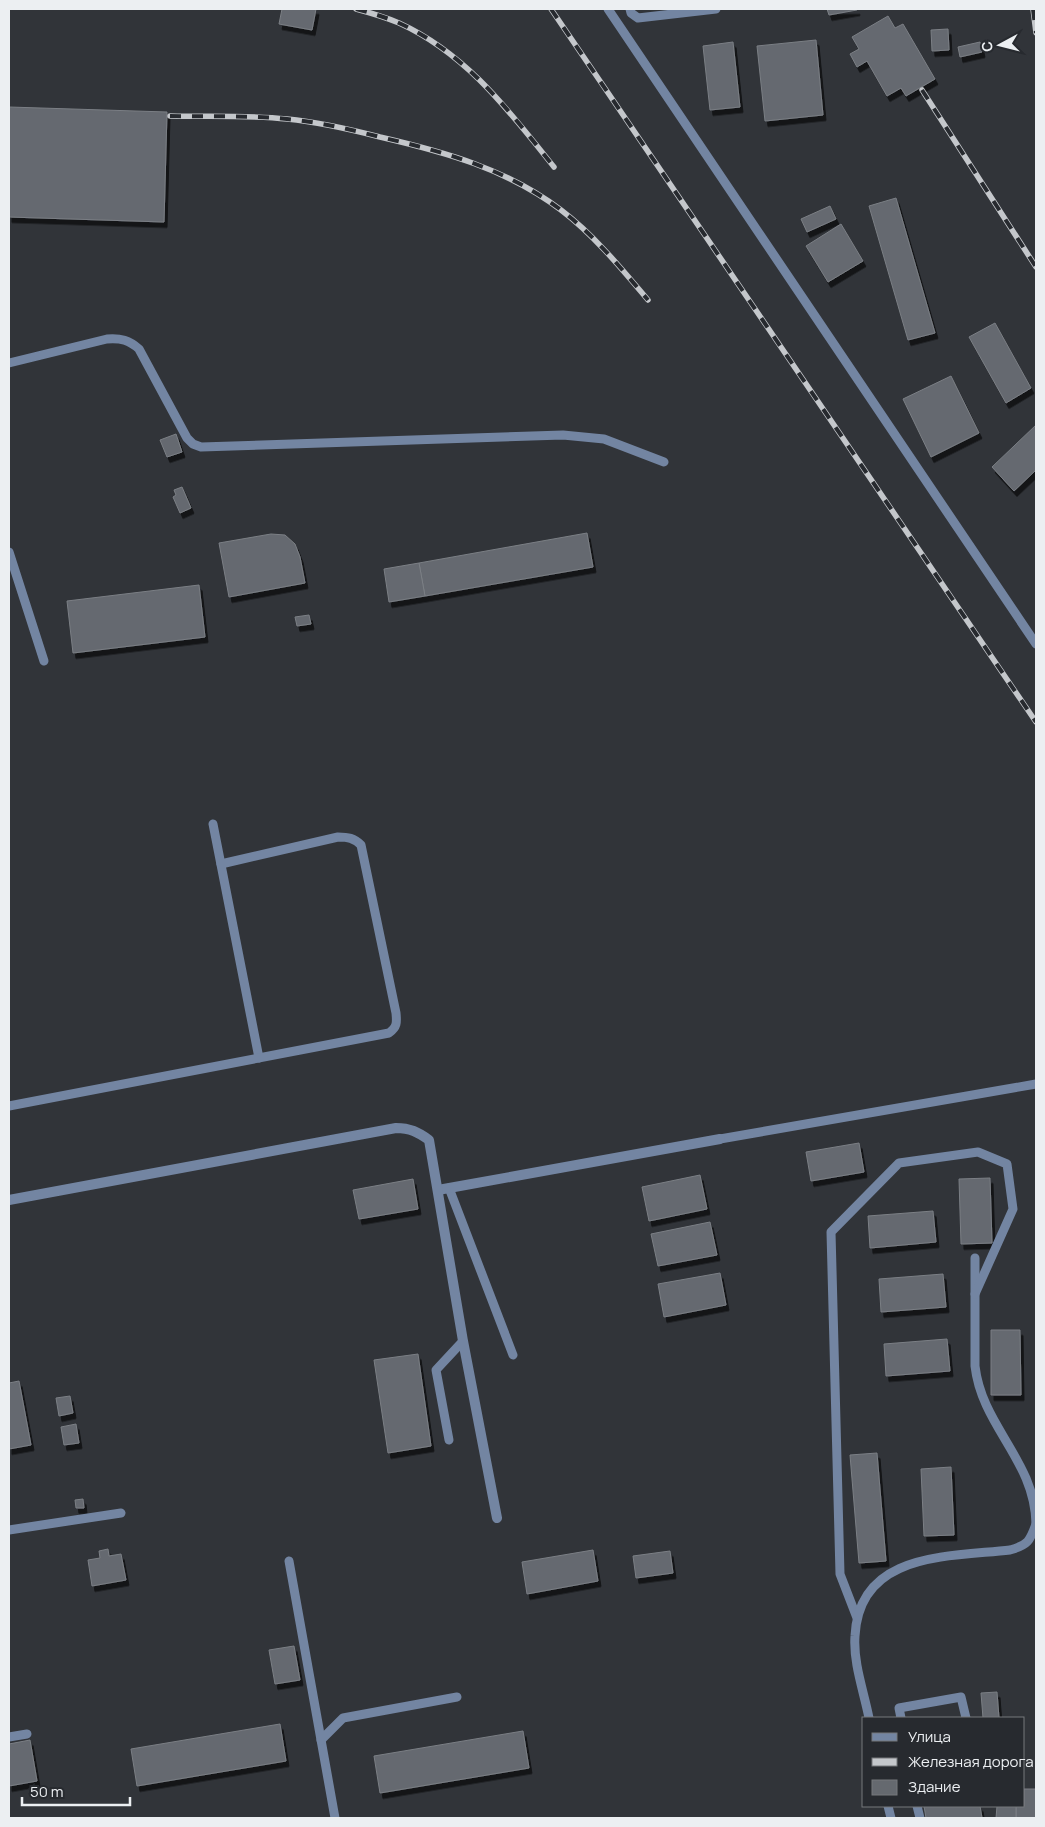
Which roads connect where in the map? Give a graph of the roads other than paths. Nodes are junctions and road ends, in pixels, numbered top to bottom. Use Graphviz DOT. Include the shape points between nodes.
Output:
graph roads {
  1 [pos="608,9"];
  2 [pos="630,9"];
  3 [pos="716,9"];
  4 [pos="9,363"];
  5 [pos="664,462"];
  6 [pos="9,552"];
  7 [pos="1036,644"];
  8 [pos="44,661"];
  9 [pos="213,824"];
  10 [pos="221,864"];
  11 [pos="259,1058"];
  12 [pos="1036,1084"];
  13 [pos="9,1106"];
  14 [pos="720,1139"];
  15 [pos="449,1188"];
  16 [pos="438,1190"];
  17 [pos="9,1200"];
  18 [pos="975,1258"];
  19 [pos="975,1294"];
  20 [pos="463,1341"];
  21 [pos="512,1355"];
  22 [pos="449,1440"];
  23 [pos="121,1512"];
  24 [pos="497,1518"];
  25 [pos="1036,1524"];
  26 [pos="9,1530"];
  27 [pos="289,1561"];
  28 [pos="857,1618"];
  29 [pos="457,1697"];
  30 [pos="869,1717"];
  31 [pos="901,1717"];
  32 [pos="966,1717"];
  33 [pos="28,1734"];
  34 [pos="9,1737"];
  35 [pos="321,1740"];
  36 [pos="335,1818"];
  1 -- 7 [label="lane"];
  2 -- 3 [label="lane" via="638,18"];
  4 -- 5 [label="lane" via="107,338 131,342 139,349 187,438 201,447 563,435 604,439"];
  6 -- 8 [label="lane"];
  9 -- 10 [label="lane"];
  10 -- 11 [label="lane"];
  10 -- 11 [label="lane" via="338,838 347,837 361,845 396,1013 397,1023 389,1033"];
  11 -- 13 [label="lane"];
  12 -- 14 [label="lane"];
  14 -- 15 [label="street"];
  15 -- 16 [label="street"];
  15 -- 21 [label="lane"];
  16 -- 17 [label="street" via="429,1140 408,1128 396,1128"];
  16 -- 20 [label="street"];
  18 -- 19 [label="lane"];
  19 -- 25 [label="lane" via="977,1382 990,1413 1024,1471 1033,1494"];
  19 -- 28 [label="lane" via="1013,1209 1007,1164 978,1152 899,1163 832,1232 840,1574"];
  20 -- 22 [label="lane" via="436,1370"];
  20 -- 24 [label="street"];
  23 -- 26 [label="lane"];
  25 -- 28 [label="lane" via="1030,1540 1023,1547 924,1559 888,1573 874,1584"];
  27 -- 35 [label="lane"];
  28 -- 30 [label="lane" via="856,1654"];
  29 -- 35 [label="lane" via="343,1718"];
  31 -- 32 [label="lane" via="899,1708 961,1697"];
  33 -- 34 [label="lane"];
  35 -- 36 [label="lane"];
}
